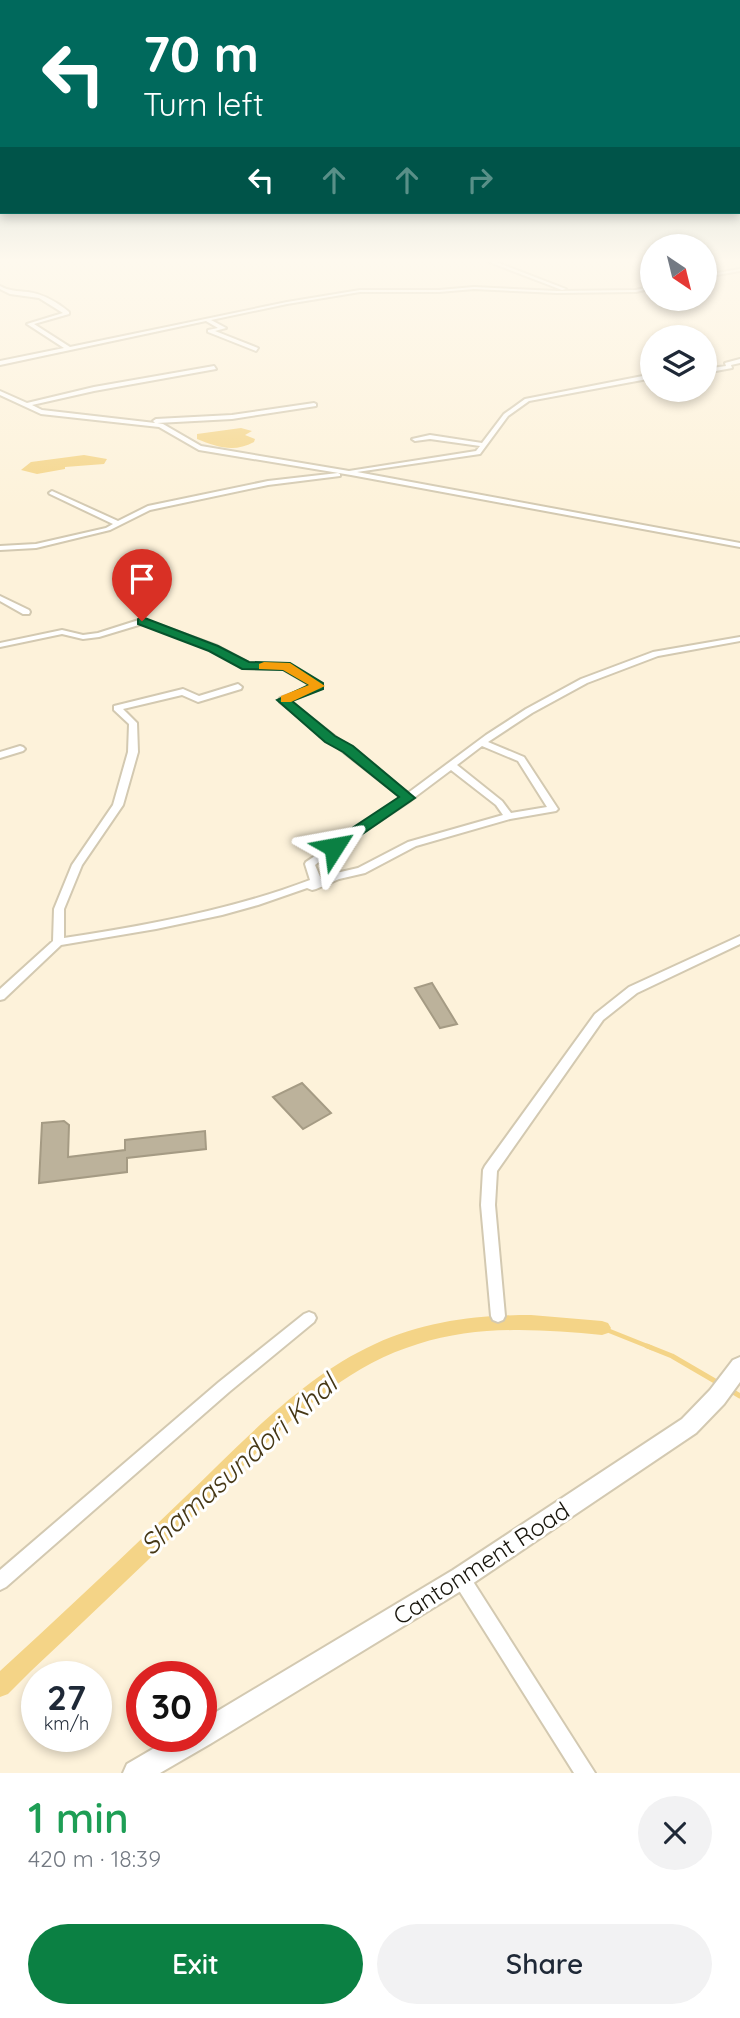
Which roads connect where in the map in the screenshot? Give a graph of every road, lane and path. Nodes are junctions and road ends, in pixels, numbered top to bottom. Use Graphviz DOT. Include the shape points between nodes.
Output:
graph roads {
  1 [pos="63,345"];
  2 [pos="84,345"];
  3 [pos="246,345"];
  4 [pos="68,348"];
  5 [pos="257,349"];
  6 [pos="740,361"];
  7 [pos="0,363"];
  8 [pos="214,368"];
  9 [pos="717,370"];
  10 [pos="640,378"];
  11 [pos="0,393"];
  12 [pos="26,405"];
  13 [pos="314,405"];
  14 [pos="146,422"];
  15 [pos="415,439"];
  16 [pos="483,445"];
  17 [pos="348,473"];
  18 [pos="52,493"];
  19 [pos="117,523"];
  20 [pos="740,545"];
  21 [pos="0,548"];
  22 [pos="0,598"];
  23 [pos="26,612"];
  24 [pos="740,639"];
  25 [pos="0,645"];
  26 [pos="237,687"];
  27 [pos="482,743"];
  28 [pos="20,749"];
  29 [pos="0,755"];
  30 [pos="451,765"];
  31 [pos="408,798"];
  32 [pos="509,816"];
  33 [pos="303,886"];
  34 [pos="740,940"];
  35 [pos="58,942"];
  36 [pos="0,996"];
  37 [pos="498,1316"];
  38 [pos="309,1318"];
  39 [pos="739,1367"];
  40 [pos="461,1578"];
  41 [pos="0,1581"];
  42 [pos="217,1725"];
  43 [pos="171,1752"];
  44 [pos="136,1773"];
  45 [pos="584,1773"];
  1 -- 4 [label="street"];
  2 -- 4 [label="street"];
  3 -- 5 [label="street"];
  4 -- 7 [label="street"];
  6 -- 9 [label="street"];
  8 -- 12 [label="street"];
  10 -- 16 [label="street" via="527,400 506,415"];
  11 -- 12 [label="street"];
  12 -- 14 [label="street" via="41,412"];
  13 -- 14 [label="street" via="232,417"];
  14 -- 17 [label="street" via="161,425 199,448"];
  15 -- 16 [label="street"];
  16 -- 17 [label="street" via="478,453"];
  17 -- 19 [label="street" via="268,483 148,508"];
  17 -- 20 [label="street"];
  18 -- 19 [label="street"];
  19 -- 21 [label="street" via="36,547"];
  22 -- 23 [label="street"];
  24 -- 27 [label="street" via="656,654 584,681 529,710"];
  25 -- 31 [label="street" via="62,632 83,638 142,621 214,648 247,666 285,666 319,686 283,700"];
  26 -- 35 [label="street" via="198,699 183,692 117,708 133,723 133,752 118,805 77,865 59,909"];
  27 -- 30 [label="street"];
  27 -- 32 [label="street" via="521,760 553,809"];
  28 -- 29 [label="street"];
  30 -- 31 [label="street"];
  30 -- 32 [label="street"];
  31 -- 33 [label="street" via="310,864 316,881"];
  32 -- 33 [label="street" via="412,844 361,871 306,889"];
  33 -- 35 [label="street" via="165,924"];
  34 -- 37 [label="street" via="633,990 599,1017 490,1170 488,1205"];
  35 -- 36 [label="street"];
  38 -- 41 [label="street"];
  39 -- 40 [label="street, Cantonment Road" via="689,1426"];
  40 -- 42 [label="street, Cantonment Road"];
  40 -- 45 [label="street"];
  43 -- 44 [label="street, Cantonment Road"];
}
